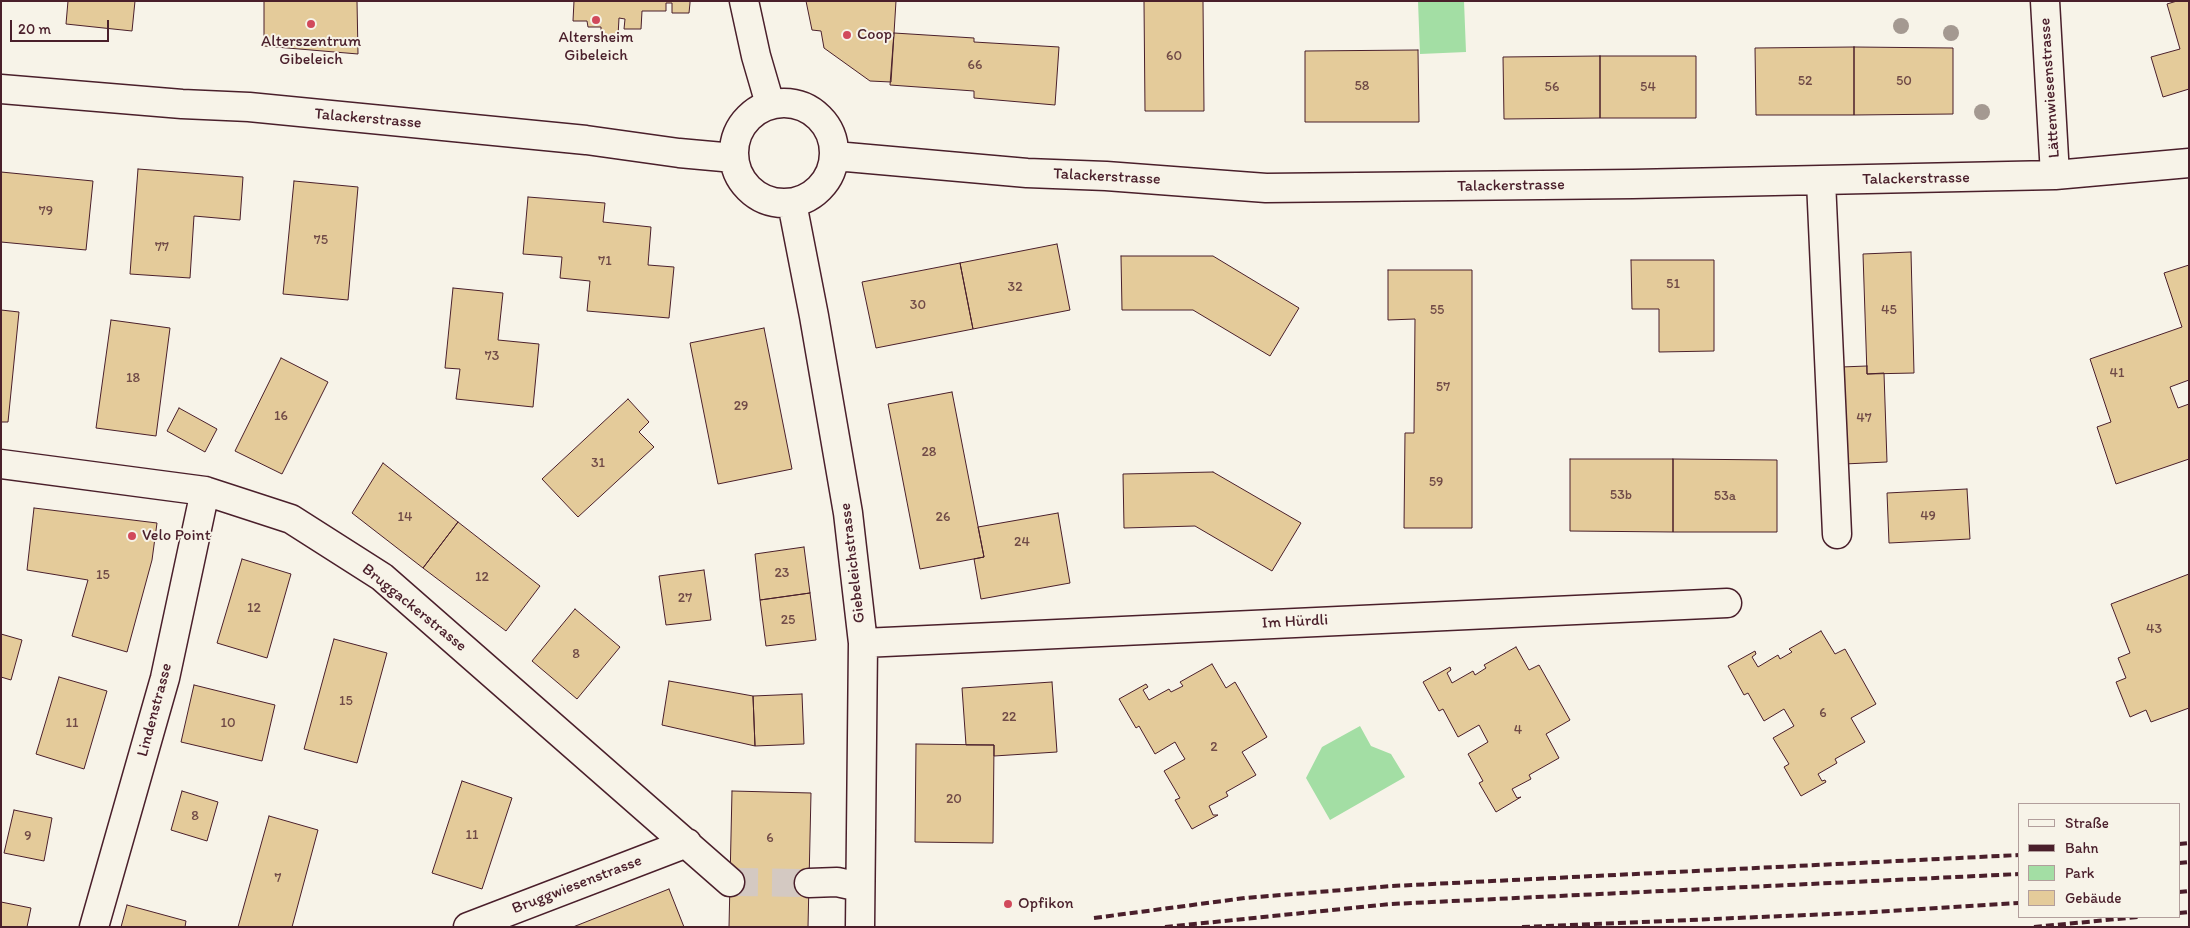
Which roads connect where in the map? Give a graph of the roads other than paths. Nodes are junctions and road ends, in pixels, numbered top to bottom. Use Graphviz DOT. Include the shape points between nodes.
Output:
graph roads {
  1 [pos="744,1"];
  2 [pos="2045,1"];
  3 [pos="1,89"];
  4 [pos="770,104"];
  5 [pos="834,156"];
  6 [pos="734,158"];
  7 [pos="2189,163"];
  8 [pos="2055,176"];
  9 [pos="1820,181"];
  10 [pos="792,203"];
  11 [pos="1,464"];
  12 [pos="205,491"];
  13 [pos="1837,534"];
  14 [pos="1727,603"];
  15 [pos="863,643"];
  16 [pos="687,843"];
  17 [pos="730,882"];
  18 [pos="809,883"];
  19 [pos="860,887"];
  20 [pos="94,927"];
  21 [pos="468,927"];
  22 [pos="860,927"];
  1 -- 4 [label="street"];
  2 -- 8 [label="street, Lättenwiesenstrasse"];
  3 -- 6 [label="street, Talackerstrasse" via="259,108"];
  4 -- 5 [label="street" via="802,106 815,114 826,125 833,140"];
  4 -- 6 [label="street" via="754,112 742,124 735,140"];
  5 -- 9 [label="street, Talackerstrasse" via="1027,173 1266,188"];
  5 -- 10 [label="street" via="826,182 816,192"];
  6 -- 10 [label="street" via="738,174 747,188 760,198 775,203"];
  7 -- 8 [label="street, Talackerstrasse"];
  8 -- 9 [label="street, Talackerstrasse"];
  9 -- 13 [label="street"];
  10 -- 15 [label="street, Giebeleichstrasse" via="848,513"];
  11 -- 12 [label="street, Bruggackerstrasse"];
  12 -- 16 [label="street, Bruggackerstrasse" via="291,519 382,577"];
  12 -- 20 [label="street, Lindenstrasse" via="165,678"];
  14 -- 15 [label="street, Im Hürdli"];
  15 -- 19 [label="street, Giebeleichstrasse"];
  16 -- 17 [label="street, Bruggackerstrasse"];
  16 -- 21 [label="street, Bruggwiesenstrasse"];
  18 -- 19 [label="street" via="838,882"];
  19 -- 22 [label="street, Giebeleichstrasse"];
}
